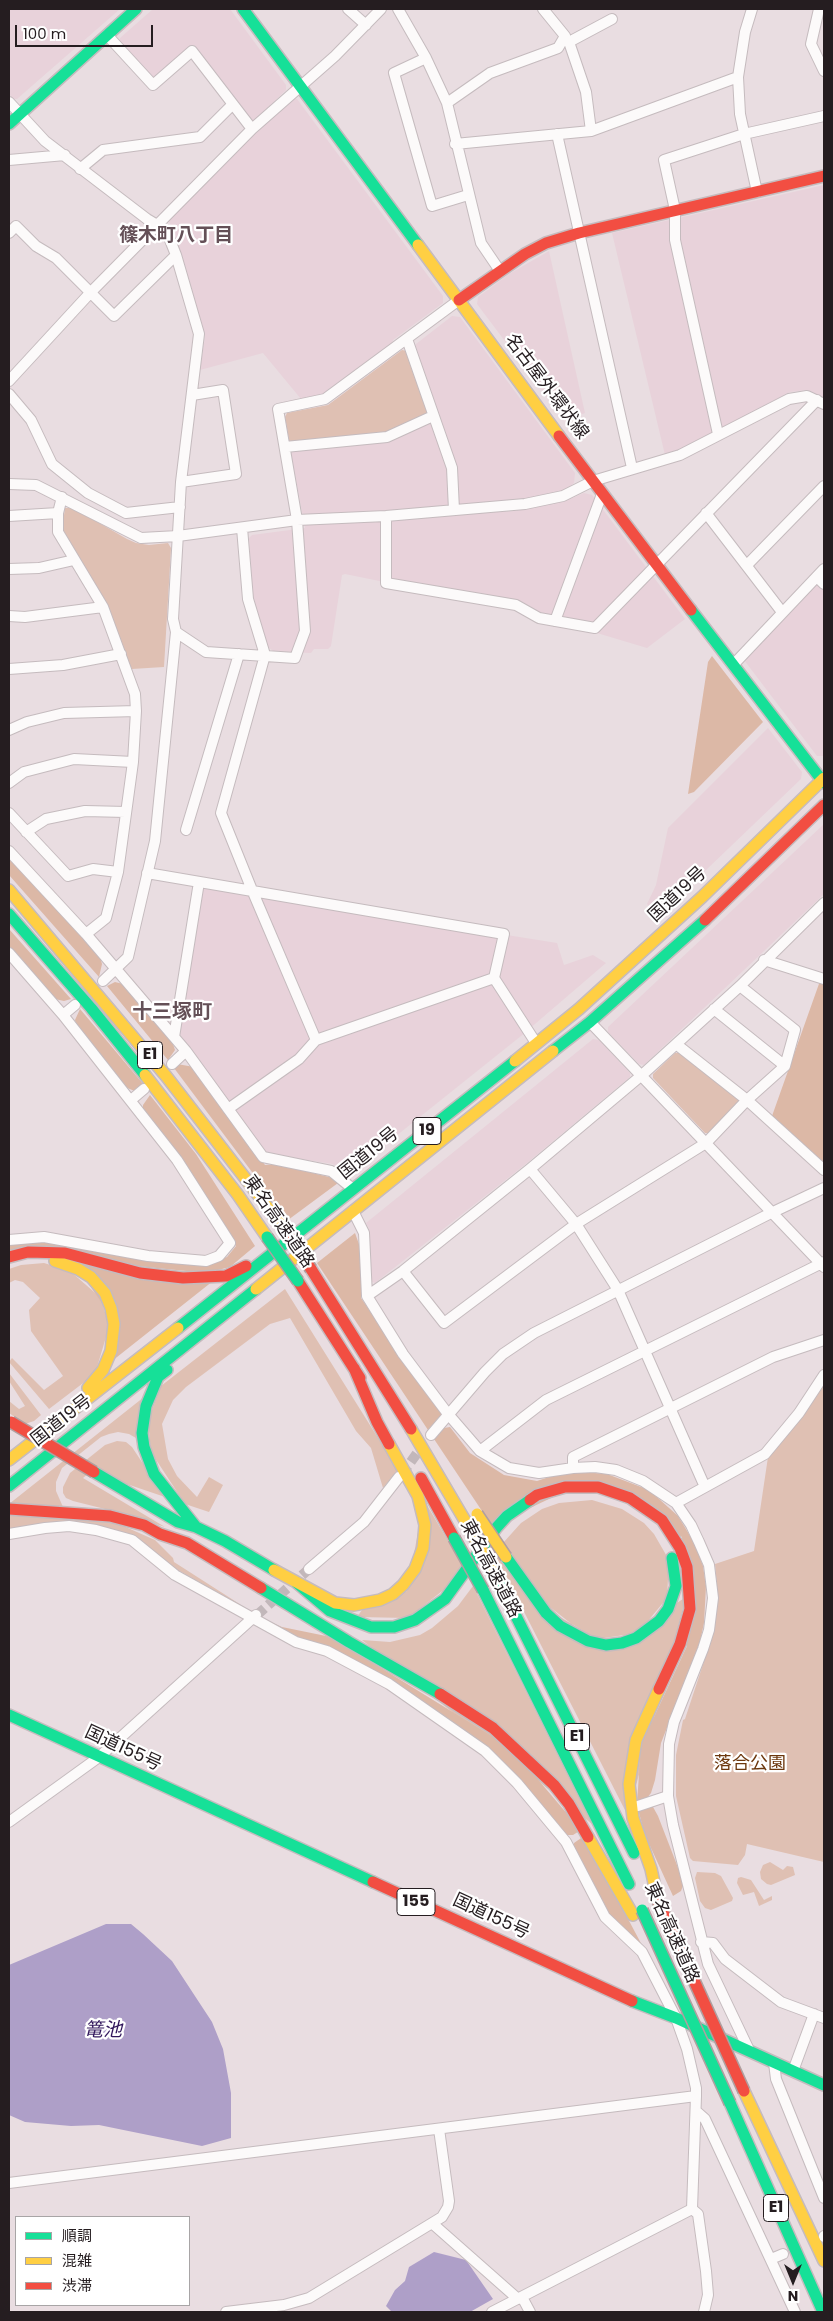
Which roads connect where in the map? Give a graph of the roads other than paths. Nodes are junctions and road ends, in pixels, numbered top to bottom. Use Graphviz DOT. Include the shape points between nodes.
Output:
graph roads {
  1 [pos="136,9"];
  2 [pos="243,9"];
  3 [pos="348,9"];
  4 [pos="381,9"];
  5 [pos="398,9"];
  6 [pos="543,9"];
  7 [pos="752,9"];
  8 [pos="820,9"];
  9 [pos="612,19"];
  10 [pos="366,25"];
  11 [pos="107,34"];
  12 [pos="567,40"];
  13 [pos="426,58"];
  14 [pos="824,68"];
  15 [pos="738,77"];
  16 [pos="300,85"];
  17 [pos="9,102"];
  18 [pos="447,103"];
  19 [pos="232,105"];
  20 [pos="20,114"];
  21 [pos="824,116"];
  22 [pos="9,124"];
  23 [pos="252,129"];
  24 [pos="591,131"];
  25 [pos="558,134"];
  26 [pos="744,134"];
  27 [pos="455,144"];
  28 [pos="65,155"];
  29 [pos="9,160"];
  30 [pos="80,168"];
  31 [pos="824,176"];
  32 [pos="757,192"];
  33 [pos="468,195"];
  34 [pos="675,210"];
  35 [pos="157,225"];
  36 [pos="9,233"];
  37 [pos="579,233"];
  38 [pos="176,255"];
  39 [pos="500,271"];
  40 [pos="91,292"];
  41 [pos="459,300"];
  42 [pos="407,339"];
  43 [pos="10,375"];
  44 [pos="9,394"];
  45 [pos="192,395"];
  46 [pos="821,402"];
  47 [pos="433,416"];
  48 [pos="718,434"];
  49 [pos="285,448"];
  50 [pos="632,468"];
  51 [pos="594,481"];
  52 [pos="181,482"];
  53 [pos="9,484"];
  54 [pos="824,486"];
  55 [pos="602,494"];
  56 [pos="62,497"];
  57 [pos="180,507"];
  58 [pos="454,510"];
  59 [pos="706,512"];
  60 [pos="58,513"];
  61 [pos="9,516"];
  62 [pos="386,516"];
  63 [pos="297,520"];
  64 [pos="242,528"];
  65 [pos="178,536"];
  66 [pos="74,560"];
  67 [pos="656,564"];
  68 [pos="747,565"];
  69 [pos="9,569"];
  70 [pos="822,577"];
  71 [pos="103,607"];
  72 [pos="782,612"];
  73 [pos="9,616"];
  74 [pos="555,621"];
  75 [pos="176,632"];
  76 [pos="121,654"];
  77 [pos="239,654"];
  78 [pos="265,655"];
  79 [pos="734,664"];
  80 [pos="9,669"];
  81 [pos="136,711"];
  82 [pos="9,730"];
  83 [pos="133,762"];
  84 [pos="823,780"];
  85 [pos="9,782"];
  86 [pos="824,805"];
  87 [pos="126,812"];
  88 [pos="9,814"];
  89 [pos="186,830"];
  90 [pos="26,832"];
  91 [pos="9,851"];
  92 [pos="118,872"];
  93 [pos="147,873"];
  94 [pos="199,882"];
  95 [pos="9,890"];
  96 [pos="252,890"];
  97 [pos="824,903"];
  98 [pos="9,914"];
  99 [pos="86,934"];
  100 [pos="9,953"];
  101 [pos="764,960"];
  102 [pos="117,969"];
  103 [pos="494,978"];
  104 [pos="824,980"];
  105 [pos="103,981"];
  106 [pos="740,986"];
  107 [pos="75,1005"];
  108 [pos="714,1009"];
  109 [pos="64,1014"];
  110 [pos="590,1022"];
  111 [pos="174,1036"];
  112 [pos="316,1040"];
  113 [pos="536,1043"];
  114 [pos="676,1044"];
  115 [pos="186,1051"];
  116 [pos="172,1064"];
  117 [pos="785,1066"];
  118 [pos="642,1075"];
  119 [pos="144,1089"];
  120 [pos="131,1100"];
  121 [pos="747,1100"];
  122 [pos="228,1109"];
  123 [pos="706,1143"];
  124 [pos="530,1169"];
  125 [pos="824,1170"];
  126 [pos="824,1188"];
  127 [pos="353,1189"];
  128 [pos="353,1211"];
  129 [pos="771,1212"];
  130 [pos="320,1217"];
  131 [pos="576,1224"];
  132 [pos="9,1240"];
  133 [pos="9,1257"];
  134 [pos="823,1264"];
  135 [pos="9,1265"];
  136 [pos="280,1271"];
  137 [pos="403,1271"];
  138 [pos="618,1290"];
  139 [pos="367,1296"];
  140 [pos="824,1340"];
  141 [pos="644,1351"];
  142 [pos="372,1365"];
  143 [pos="354,1368"];
  144 [pos="824,1375"];
  145 [pos="669,1409"];
  146 [pos="448,1414"];
  147 [pos="9,1423"];
  148 [pos="431,1434"];
  149 [pos="480,1450"];
  150 [pos="9,1451"];
  151 [pos="9,1460"];
  152 [pos="573,1468"];
  153 [pos="91,1474"];
  154 [pos="399,1477"];
  155 [pos="9,1486"];
  156 [pos="705,1487"];
  157 [pos="461,1491"];
  158 [pos="676,1503"];
  159 [pos="9,1509"];
  160 [pos="474,1510"];
  161 [pos="196,1527"];
  162 [pos="9,1534"];
  163 [pos="187,1543"];
  164 [pos="309,1569"];
  165 [pos="297,1584"];
  166 [pos="254,1617"];
  167 [pos="312,1618"];
  168 [pos="9,1715"];
  169 [pos="99,1757"];
  170 [pos="668,1796"];
  171 [pos="638,1806"];
  172 [pos="9,1822"];
  173 [pos="582,1833"];
  174 [pos="566,1842"];
  175 [pos="658,1901"];
  176 [pos="637,1912"];
  177 [pos="701,1942"];
  178 [pos="819,2016"];
  179 [pos="676,2018"];
  180 [pos="749,2051"];
  181 [pos="774,2062"];
  182 [pos="793,2071"];
  183 [pos="824,2086"];
  184 [pos="696,2096"];
  185 [pos="696,2111"];
  186 [pos="439,2129"];
  187 [pos="9,2183"];
  188 [pos="824,2198"];
  189 [pos="692,2209"];
  190 [pos="433,2224"];
  191 [pos="783,2254"];
  192 [pos="771,2258"];
  193 [pos="824,2261"];
  194 [pos="520,2298"];
  195 [pos="226,2312"];
  196 [pos="492,2312"];
  197 [pos="530,2312"];
  198 [pos="704,2312"];
  199 [pos="795,2312"];
  200 [pos="823,2312"];
  1 -- 11 [label="main road"];
  2 -- 16 [label="main road, 名古屋外環状線"];
  3 -- 10 [label="street"];
  4 -- 10 [label="street"];
  5 -- 13 [label="street"];
  6 -- 12 [label="street"];
  7 -- 15 [label="street"];
  8 -- 14 [label="street" via="811,44"];
  9 -- 12 [label="street"];
  10 -- 16 [label="street"];
  11 -- 19 [label="street" via="153,85 192,51"];
  11 -- 20 [label="main road"];
  12 -- 18 [label="street" via="558,48 490,73"];
  12 -- 24 [label="street" via="586,92"];
  13 -- 18 [label="street"];
  13 -- 33 [label="street" via="394,73 432,206"];
  15 -- 24 [label="street"];
  15 -- 26 [label="street"];
  16 -- 23 [label="street"];
  16 -- 41 [label="main road, 名古屋外環状線"];
  17 -- 20 [label="street"];
  18 -- 27 [label="street"];
  19 -- 23 [label="street"];
  19 -- 30 [label="street" via="200,137 103,150"];
  20 -- 22 [label="main road"];
  20 -- 28 [label="street" via="45,141"];
  21 -- 26 [label="street"];
  23 -- 35 [label="street"];
  24 -- 25 [label="street"];
  25 -- 27 [label="street"];
  25 -- 37 [label="street"];
  26 -- 32 [label="street"];
  26 -- 34 [label="street" via="664,160"];
  27 -- 33 [label="street"];
  28 -- 29 [label="street"];
  28 -- 30 [label="street"];
  30 -- 35 [label="street"];
  31 -- 32 [label="main road"];
  32 -- 34 [label="main road"];
  33 -- 39 [label="street" via="481,243"];
  34 -- 37 [label="main road"];
  34 -- 48 [label="street" via="675,240"];
  35 -- 38 [label="street" via="168,235"];
  35 -- 40 [label="street"];
  36 -- 40 [label="street" via="16,226"];
  37 -- 39 [label="main road" via="546,243"];
  37 -- 50 [label="street"];
  38 -- 40 [label="street" via="114,316"];
  38 -- 45 [label="street" via="199,334"];
  39 -- 41 [label="main road"];
  40 -- 43 [label="street"];
  41 -- 42 [label="street"];
  41 -- 51 [label="main road, 名古屋外環状線"];
  42 -- 47 [label="street"];
  42 -- 49 [label="street" via="325,399 278,409"];
  44 -- 57 [label="street" via="30,420 52,464 88,492 126,513"];
  45 -- 52 [label="street"];
  45 -- 52 [label="street" via="223,390 236,474"];
  46 -- 48 [label="street" via="807,396 789,399"];
  46 -- 59 [label="street"];
  47 -- 49 [label="street" via="387,437"];
  47 -- 58 [label="street" via="452,468"];
  48 -- 50 [label="street" via="680,455"];
  49 -- 63 [label="street"];
  50 -- 51 [label="street"];
  51 -- 55 [label="main road, 名古屋外環状線"];
  51 -- 58 [label="street" via="564,496 525,504"];
  52 -- 57 [label="street"];
  53 -- 56 [label="street" via="36,485"];
  54 -- 68 [label="street"];
  55 -- 67 [label="main road, 名古屋外環状線"];
  55 -- 74 [label="street"];
  56 -- 60 [label="street"];
  56 -- 65 [label="street" via="141,538"];
  57 -- 65 [label="street"];
  58 -- 62 [label="street"];
  59 -- 67 [label="street"];
  59 -- 68 [label="street"];
  60 -- 61 [label="street"];
  60 -- 66 [label="street" via="58,532"];
  62 -- 63 [label="street"];
  62 -- 74 [label="street" via="386,582 516,605 539,618"];
  63 -- 64 [label="street"];
  63 -- 78 [label="street" via="305,631 296,658"];
  64 -- 65 [label="street"];
  64 -- 78 [label="street" via="248,599"];
  65 -- 75 [label="street" via="173,619"];
  66 -- 69 [label="street" via="39,568"];
  66 -- 71 [label="street"];
  67 -- 74 [label="street" via="595,628"];
  67 -- 79 [label="main road, 名古屋外環状線"];
  68 -- 72 [label="street"];
  70 -- 72 [label="street"];
  71 -- 73 [label="street" via="25,617"];
  71 -- 76 [label="street"];
  72 -- 79 [label="street"];
  75 -- 77 [label="street" via="206,652"];
  75 -- 93 [label="street" via="154,841"];
  76 -- 80 [label="street" via="63,665"];
  76 -- 81 [label="street" via="135,694"];
  77 -- 78 [label="street"];
  77 -- 89 [label="street"];
  78 -- 96 [label="street" via="221,813"];
  79 -- 84 [label="main road, 名古屋外環状線"];
  81 -- 82 [label="street" via="64,713"];
  81 -- 83 [label="street"];
  83 -- 85 [label="street" via="74,759 24,772"];
  83 -- 87 [label="street"];
  84 -- 113 [label="main road, 国道19号 / 19" via="702,897 579,1009"];
  86 -- 110 [label="main road, 国道19号 / 19" via="716,911"];
  87 -- 90 [label="street" via="85,811 46,819"];
  87 -- 92 [label="street"];
  88 -- 90 [label="street"];
  90 -- 92 [label="street" via="68,876 93,869"];
  91 -- 99 [label="street"];
  92 -- 99 [label="street" via="106,918"];
  93 -- 94 [label="street"];
  93 -- 102 [label="street" via="128,957"];
  94 -- 96 [label="street"];
  94 -- 111 [label="street"];
  95 -- 142 [label="main road, 東名高速道路 / E1, bridge" via="166,1076 283,1227"];
  96 -- 103 [label="street" via="504,934"];
  96 -- 112 [label="street"];
  97 -- 101 [label="street"];
  98 -- 143 [label="main road, 東名高速道路 / E1, bridge" via="90,1008 238,1194"];
  99 -- 102 [label="street"];
  100 -- 109 [label="street"];
  101 -- 104 [label="street"];
  101 -- 106 [label="street"];
  102 -- 105 [label="street"];
  102 -- 111 [label="street"];
  103 -- 112 [label="street"];
  103 -- 113 [label="street"];
  106 -- 108 [label="street"];
  106 -- 117 [label="street" via="795,1030"];
  107 -- 109 [label="street"];
  108 -- 114 [label="street"];
  108 -- 117 [label="street"];
  109 -- 120 [label="street"];
  110 -- 118 [label="street"];
  110 -- 128 [label="main road, 国道19号 / 19"];
  111 -- 115 [label="street"];
  112 -- 122 [label="street" via="299,1059"];
  113 -- 127 [label="main road, 国道19号 / 19"];
  114 -- 118 [label="street"];
  114 -- 121 [label="street"];
  115 -- 116 [label="street"];
  115 -- 122 [label="street"];
  117 -- 121 [label="street"];
  118 -- 123 [label="street"];
  118 -- 124 [label="street"];
  119 -- 120 [label="street"];
  120 -- 132 [label="street" via="177,1160 230,1243 219,1256 206,1261 182,1260 44,1237"];
  121 -- 123 [label="street"];
  121 -- 125 [label="street"];
  122 -- 127 [label="street" via="263,1157 331,1171"];
  123 -- 129 [label="street"];
  123 -- 131 [label="street"];
  124 -- 131 [label="street"];
  124 -- 137 [label="street"];
  126 -- 129 [label="street"];
  127 -- 130 [label="main road, 国道19号 / 19"];
  128 -- 136 [label="main road, 国道19号 / 19"];
  128 -- 139 [label="street" via="364,1233"];
  129 -- 134 [label="street"];
  129 -- 138 [label="street"];
  130 -- 133 [label="main road" via="305,1221 241,1270 211,1278 140,1273 84,1257 48,1252 28,1252"];
  130 -- 151 [label="main road, 国道19号 / 19"];
  131 -- 137 [label="street" via="444,1323"];
  131 -- 138 [label="street"];
  134 -- 141 [label="street"];
  135 -- 150 [label="main road" via="44,1260 60,1261 78,1269 105,1293 114,1324 111,1351 93,1384"];
  136 -- 155 [label="main road, 国道19号 / 19"];
  136 -- 161 [label="main road" via="272,1286 158,1377 151,1390 143,1419 146,1458 154,1474"];
  137 -- 139 [label="street"];
  138 -- 141 [label="street"];
  138 -- 146 [label="street" via="534,1333 503,1354"];
  139 -- 146 [label="street" via="403,1354"];
  140 -- 145 [label="street" via="774,1357"];
  141 -- 145 [label="street"];
  141 -- 149 [label="street" via="546,1400"];
  142 -- 157 [label="main road" via="414,1420"];
  142 -- 175 [label="main road, 東名高速道路 / E1, bridge" via="495,1574"];
  143 -- 165 [label="main road" via="377,1422 418,1496 425,1525 423,1548 415,1569 403,1585 380,1600 354,1605 335,1603"];
  143 -- 176 [label="main road, 東名高速道路 / E1, bridge" via="406,1452 483,1590"];
  144 -- 156 [label="street" via="766,1454"];
  145 -- 152 [label="street" via="573,1457"];
  145 -- 156 [label="street"];
  146 -- 148 [label="street"];
  146 -- 149 [label="street"];
  147 -- 153 [label="main road" via="26,1442"];
  149 -- 152 [label="street" via="509,1468 539,1473"];
  152 -- 158 [label="street" via="616,1470 643,1481"];
  153 -- 161 [label="main road" via="178,1522"];
  153 -- 163 [label="main road" via="167,1524"];
  154 -- 164 [label="street" via="364,1522"];
  156 -- 158 [label="street"];
  158 -- 170 [label="street" via="691,1525 709,1565 713,1598 704,1650 674,1722 669,1744"];
  159 -- 163 [label="main road" via="110,1516 144,1525"];
  160 -- 167 [label="main road, bridge" via="506,1557 546,1613 560,1626 588,1641 606,1645 636,1638 649,1630 668,1609 676,1586 675,1569 656,1527 629,1507 613,1501 597,1496 564,1496 539,1504 513,1522 451,1608 415,1631 394,1637 370,1637"];
  161 -- 165 [label="main road"];
  162 -- 166 [label="street" via="70,1526 132,1540 175,1575"];
  163 -- 167 [label="main road"];
  165 -- 175 [label="main road" via="330,1611 371,1627 394,1627 414,1620 445,1599 502,1522 536,1495 565,1487 598,1487 630,1498 662,1520 680,1548 686,1566 690,1609 680,1644 636,1740 629,1784 633,1818"];
  166 -- 169 [label="street"];
  166 -- 174 [label="street" via="296,1642 328,1651 389,1684 485,1751"];
  167 -- 176 [label="main road" via="493,1728 554,1785 569,1804"];
  168 -- 169 [label="main road, 国道155号 / 155"];
  169 -- 172 [label="street"];
  169 -- 179 [label="main road, 国道155号 / 155" via="650,2009"];
  170 -- 171 [label="street"];
  170 -- 177 [label="street"];
  173 -- 174 [label="street"];
  174 -- 179 [label="street" via="605,1917 642,1952"];
  175 -- 193 [label="main road, 東名高速道路 / E1, bridge"];
  176 -- 200 [label="main road, 東名高速道路 / E1, bridge" via="730,2103"];
  177 -- 178 [label="street" via="713,1943 725,1959 782,2002"];
  177 -- 180 [label="street"];
  178 -- 182 [label="street"];
  179 -- 180 [label="main road, 国道155号 / 155"];
  179 -- 184 [label="street" via="687,2049"];
  180 -- 181 [label="main road, 国道155号 / 155"];
  181 -- 182 [label="main road, 国道155号 / 155"];
  181 -- 188 [label="street" via="776,2079"];
  182 -- 183 [label="main road, 国道155号 / 155"];
  184 -- 185 [label="street"];
  184 -- 186 [label="street"];
  185 -- 189 [label="street"];
  185 -- 192 [label="street" via="705,2119"];
  186 -- 187 [label="street"];
  186 -- 190 [label="street" via="448,2207"];
  189 -- 194 [label="street"];
  189 -- 198 [label="street" via="698,2214 706,2271 708,2295"];
  190 -- 194 [label="street"];
  190 -- 195 [label="street" via="309,2298 284,2305"];
  191 -- 192 [label="street"];
  192 -- 199 [label="street"];
  194 -- 196 [label="street"];
  194 -- 197 [label="street"];
}
